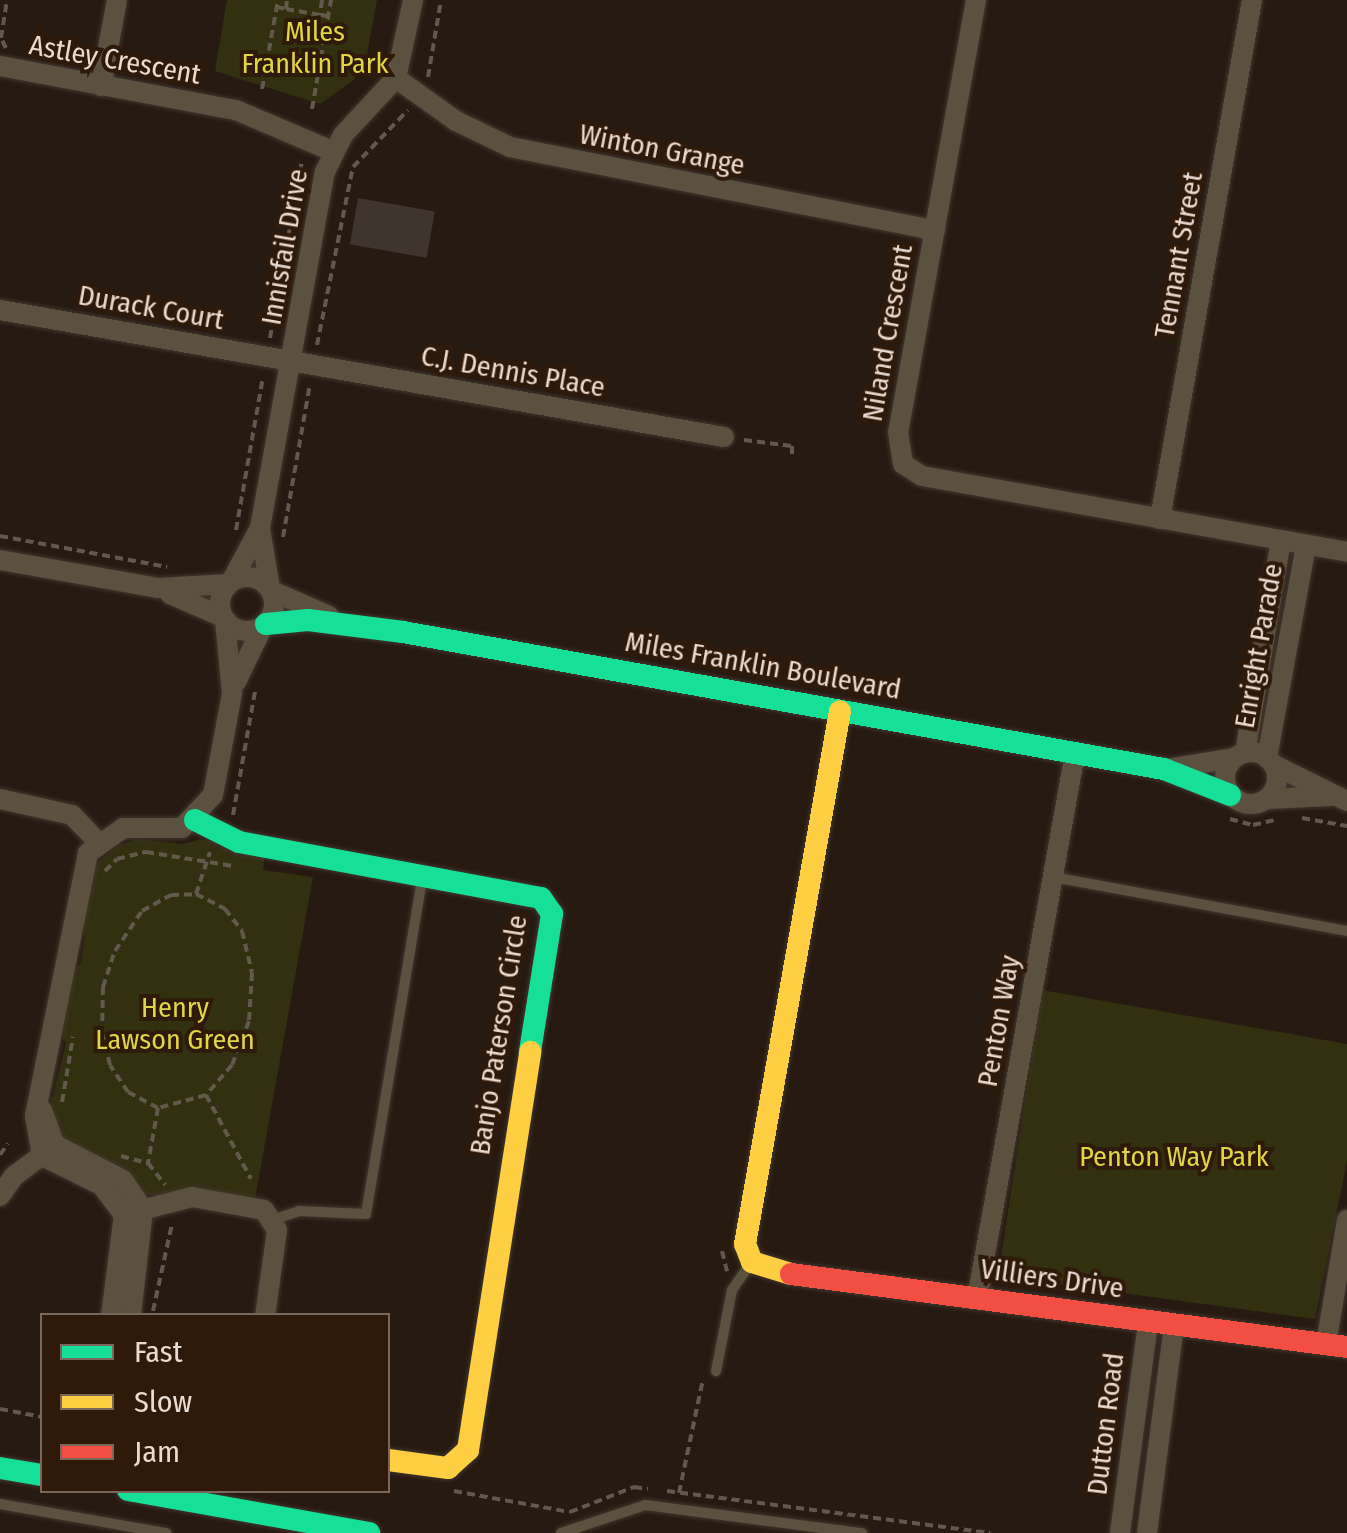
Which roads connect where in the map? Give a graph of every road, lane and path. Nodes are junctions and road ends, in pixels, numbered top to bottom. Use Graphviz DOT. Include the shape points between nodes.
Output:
graph roads {
  1 [pos="117,0"];
  2 [pos="278,0"];
  3 [pos="287,0"];
  4 [pos="322,0"];
  5 [pos="331,0"];
  6 [pos="413,0"];
  7 [pos="442,0"];
  8 [pos="976,0"];
  9 [pos="1252,0"];
  10 [pos="276,8"];
  11 [pos="286,9"];
  12 [pos="320,15"];
  13 [pos="328,16"];
  14 [pos="0,66"];
  15 [pos="396,78"];
  16 [pos="101,86"];
  17 [pos="262,89"];
  18 [pos="420,97"];
  19 [pos="312,109"];
  20 [pos="332,150"];
  21 [pos="935,230"];
  22 [pos="0,310"];
  23 [pos="303,362"];
  24 [pos="724,437"];
  25 [pos="792,454"];
  26 [pos="1160,519"];
  27 [pos="260,528"];
  28 [pos="0,536"];
  29 [pos="1281,540"];
  30 [pos="1306,544"];
  31 [pos="1347,552"];
  32 [pos="0,560"];
  33 [pos="263,564"];
  34 [pos="169,567"];
  35 [pos="230,583"];
  36 [pos="158,588"];
  37 [pos="271,590"];
  38 [pos="224,619"];
  39 [pos="351,623"];
  40 [pos="265,625"];
  41 [pos="256,689"];
  42 [pos="232,693"];
  43 [pos="840,711"];
  44 [pos="1075,753"];
  45 [pos="1240,756"];
  46 [pos="1270,761"];
  47 [pos="1164,769"];
  48 [pos="1230,795"];
  49 [pos="0,799"];
  50 [pos="1268,799"];
  51 [pos="1340,799"];
  52 [pos="195,820"];
  53 [pos="224,836"];
  54 [pos="98,842"];
  55 [pos="206,861"];
  56 [pos="244,868"];
  57 [pos="423,874"];
  58 [pos="1052,877"];
  59 [pos="102,880"];
  60 [pos="196,894"];
  61 [pos="1347,931"];
  62 [pos="75,1024"];
  63 [pos="206,1095"];
  64 [pos="61,1109"];
  65 [pos="8,1144"];
  66 [pos="48,1151"];
  67 [pos="115,1154"];
  68 [pos="0,1155"];
  69 [pos="148,1164"];
  70 [pos="251,1180"];
  71 [pos="0,1196"];
  72 [pos="133,1212"];
  73 [pos="274,1219"];
  74 [pos="1347,1220"];
  75 [pos="752,1262"];
  76 [pos="977,1299"];
  77 [pos="112,1313"];
  78 [pos="131,1313"];
  79 [pos="266,1313"];
  80 [pos="1148,1322"];
  81 [pos="1174,1326"];
  82 [pos="1337,1345"];
  83 [pos="716,1371"];
  84 [pos="0,1409"];
  85 [pos="40,1416"];
  86 [pos="390,1460"];
  87 [pos="0,1468"];
  88 [pos="40,1475"];
  89 [pos="142,1493"];
  90 [pos="680,1493"];
  91 [pos="0,1504"];
  92 [pos="311,1529"];
  93 [pos="167,1533"];
  94 [pos="369,1533"];
  95 [pos="561,1533"];
  96 [pos="862,1533"];
  97 [pos="1120,1533"];
  98 [pos="1146,1533"];
  1 -- 16 [label="street"];
  2 -- 10 [label="path"];
  3 -- 11 [label="path"];
  4 -- 12 [label="path"];
  5 -- 13 [label="path"];
  6 -- 15 [label="street, Innisfail Drive"];
  7 -- 18 [label="path"];
  8 -- 21 [label="street, Niland Crescent"];
  9 -- 26 [label="street, Tennant Street"];
  10 -- 11 [label="path"];
  10 -- 17 [label="path"];
  11 -- 12 [label="path"];
  12 -- 13 [label="path"];
  13 -- 19 [label="path"];
  14 -- 16 [label="street, Astley Crescent"];
  15 -- 18 [label="street, Winton Grange"];
  15 -- 20 [label="street, Innisfail Drive"];
  16 -- 20 [label="street, Astley Crescent" via="236,110"];
  18 -- 21 [label="street, Winton Grange" via="510,146"];
  18 -- 23 [label="path" via="352,167"];
  20 -- 23 [label="street, Innisfail Drive"];
  21 -- 26 [label="street, Niland Crescent" via="898,432 903,464 922,476"];
  22 -- 23 [label="street, Durack Court"];
  23 -- 24 [label="street, C.J. Dennis Place"];
  23 -- 27 [label="street, Innisfail Drive"];
  23 -- 33 [label="path" via="278,566"];
  24 -- 25 [label="path" via="792,446"];
  26 -- 29 [label="street, Niland Crescent"];
  27 -- 33 [label="street, Innisfail Drive"];
  27 -- 35 [label="street, Innisfail Drive"];
  28 -- 34 [label="path"];
  29 -- 30 [label="street, Niland Crescent"];
  29 -- 45 [label="street, Enright Parade"];
  30 -- 31 [label="street, Niland Crescent"];
  30 -- 46 [label="street, Enright Parade"];
  32 -- 36 [label="street"];
  33 -- 37 [label="street, Innisfail Drive"];
  35 -- 36 [label="street"];
  35 -- 37 [label="street" via="252,577"];
  35 -- 38 [label="street" via="220,600"];
  36 -- 38 [label="street"];
  37 -- 39 [label="street, Miles Franklin Boulevard"];
  37 -- 40 [label="street" via="274,609"];
  38 -- 40 [label="street" via="243,631"];
  38 -- 42 [label="street"];
  39 -- 40 [label="street, Miles Franklin Boulevard"];
  39 -- 43 [label="street, Miles Franklin Boulevard"];
  40 -- 42 [label="street"];
  41 -- 53 [label="path"];
  42 -- 52 [label="street" via="213,795"];
  43 -- 44 [label="street, Miles Franklin Boulevard"];
  43 -- 75 [label="street" via="745,1244"];
  44 -- 47 [label="street, Miles Franklin Boulevard"];
  44 -- 58 [label="street, Penton Way"];
  45 -- 46 [label="street"];
  45 -- 47 [label="street, Miles Franklin Boulevard"];
  45 -- 48 [label="street" via="1225,780"];
  46 -- 50 [label="street" via="1276,787"];
  46 -- 51 [label="street"];
  47 -- 48 [label="street, Miles Franklin Boulevard"];
  48 -- 50 [label="street" via="1252,805"];
  49 -- 54 [label="street" via="72,815"];
  50 -- 51 [label="street"];
  52 -- 53 [label="street, Banjo Paterson Circle"];
  52 -- 54 [label="street" via="182,828 123,828"];
  53 -- 55 [label="path"];
  53 -- 57 [label="street, Banjo Paterson Circle"];
  54 -- 66 [label="street" via="80,874 33,1127"];
  55 -- 56 [label="path"];
  55 -- 59 [label="path" via="134,852 117,859"];
  55 -- 60 [label="path"];
  57 -- 73 [label="lane" via="366,1214 298,1211"];
  57 -- 86 [label="street, Banjo Paterson Circle" via="541,898 553,926 468,1450 448,1468"];
  58 -- 61 [label="lane"];
  58 -- 76 [label="street, Penton Way"];
  60 -- 63 [label="path" via="225,909 242,931 253,982 241,1046"];
  60 -- 63 [label="path" via="164,898 132,924 109,964 101,1016 110,1065 137,1099 167,1109"];
  62 -- 64 [label="path"];
  63 -- 70 [label="path"];
  65 -- 68 [label="path"];
  66 -- 71 [label="street"];
  66 -- 72 [label="street" via="59,1170 101,1185"];
  67 -- 69 [label="path"];
  72 -- 73 [label="street" via="192,1197 246,1204"];
  72 -- 77 [label="street"];
  72 -- 78 [label="street"];
  73 -- 79 [label="street" via="278,1248"];
  74 -- 82 [label="street"];
  75 -- 76 [label="street, Villiers Drive" via="774,1272"];
  75 -- 83 [label="lane" via="732,1290"];
  76 -- 80 [label="street, Villiers Drive"];
  80 -- 81 [label="street, Villiers Drive"];
  80 -- 97 [label="street, Dutton Road"];
  81 -- 82 [label="street, Villiers Drive"];
  81 -- 98 [label="street, Dutton Road"];
  83 -- 90 [label="path" via="700,1381"];
  84 -- 85 [label="path"];
  87 -- 88 [label="street"];
  89 -- 92 [label="street"];
  91 -- 93 [label="lane"];
  92 -- 94 [label="street"];
  95 -- 96 [label="lane" via="646,1505"];
}
